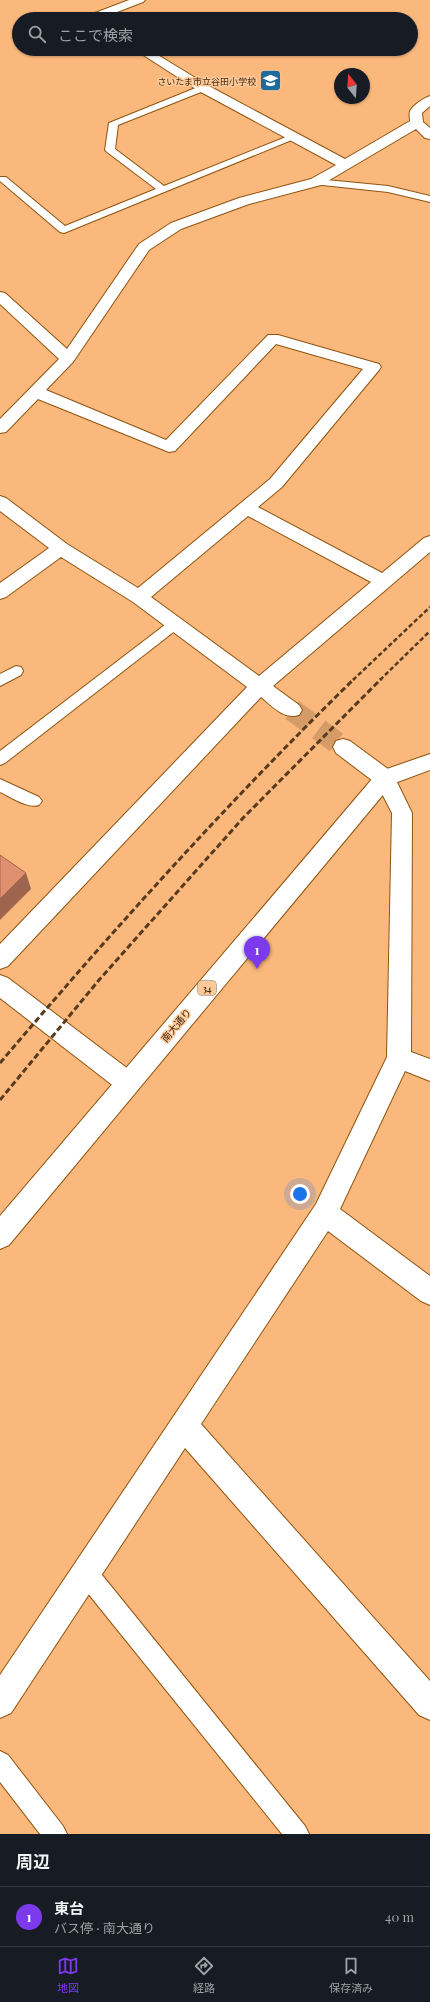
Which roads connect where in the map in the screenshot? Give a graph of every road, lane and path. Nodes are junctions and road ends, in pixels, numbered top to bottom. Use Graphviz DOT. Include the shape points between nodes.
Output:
graph roads {
  1 [pos="139,0"];
  2 [pos="106,12"];
  3 [pos="151,56"];
  4 [pos="203,88"];
  5 [pos="430,100"];
  6 [pos="417,123"];
  7 [pos="430,135"];
  8 [pos="294,137"];
  9 [pos="346,165"];
  10 [pos="3,179"];
  11 [pos="316,182"];
  12 [pos="163,190"];
  13 [pos="430,199"];
  14 [pos="0,296"];
  15 [pos="68,359"];
  16 [pos="36,392"];
  17 [pos="0,428"];
  18 [pos="0,502"];
  19 [pos="247,508"];
  20 [pos="430,542"];
  21 [pos="61,548"];
  22 [pos="383,581"];
  23 [pos="0,592"];
  24 [pos="139,597"];
  25 [pos="175,624"];
  26 [pos="16,671"];
  27 [pos="0,682"];
  28 [pos="259,687"];
  29 [pos="292,710"];
  30 [pos="343,747"];
  31 [pos="0,759"];
  32 [pos="430,762"];
  33 [pos="385,778"];
  34 [pos="0,785"];
  35 [pos="34,801"];
  36 [pos="0,959"];
  37 [pos="0,985"];
  38 [pos="399,1058"];
  39 [pos="430,1070"];
  40 [pos="128,1083"];
  41 [pos="325,1212"];
  42 [pos="0,1236"];
  43 [pos="430,1292"];
  44 [pos="184,1425"];
  45 [pos="86,1573"];
  46 [pos="0,1702"];
  47 [pos="430,1704"];
  48 [pos="0,1763"];
  49 [pos="55,1834"];
  50 [pos="297,1834"];
  1 -- 2 [label="street"];
  3 -- 4 [label="street"];
  4 -- 8 [label="street"];
  4 -- 12 [label="lane" via="114,123 110,150"];
  5 -- 6 [label="street" via="416,112"];
  6 -- 7 [label="street"];
  6 -- 9 [label="street"];
  8 -- 9 [label="street"];
  8 -- 12 [label="lane"];
  9 -- 11 [label="street"];
  10 -- 12 [label="lane" via="64,230"];
  11 -- 13 [label="lane" via="388,189"];
  11 -- 15 [label="street" via="244,201 183,224 144,247"];
  14 -- 15 [label="street"];
  15 -- 16 [label="street"];
  16 -- 17 [label="street"];
  16 -- 19 [label="street" via="169,447 273,338 373,367 276,484"];
  18 -- 21 [label="street"];
  19 -- 22 [label="street"];
  19 -- 24 [label="street"];
  20 -- 22 [label="street"];
  21 -- 23 [label="street"];
  21 -- 24 [label="street"];
  22 -- 28 [label="street"];
  24 -- 25 [label="street"];
  25 -- 28 [label="street"];
  25 -- 31 [label="lane"];
  26 -- 27 [label="lane"];
  28 -- 29 [label="street"];
  28 -- 36 [label="street"];
  30 -- 33 [label="street"];
  32 -- 33 [label="street"];
  33 -- 38 [label="street" via="402,813"];
  33 -- 40 [label="street, 南大通り / 34"];
  34 -- 35 [label="lane"];
  37 -- 40 [label="street"];
  38 -- 39 [label="street"];
  38 -- 41 [label="street"];
  40 -- 42 [label="street, 南大通り / 34"];
  41 -- 43 [label="street"];
  41 -- 44 [label="street"];
  44 -- 45 [label="street"];
  44 -- 47 [label="street"];
  45 -- 46 [label="street"];
  45 -- 50 [label="lane"];
  48 -- 49 [label="lane"];
}
